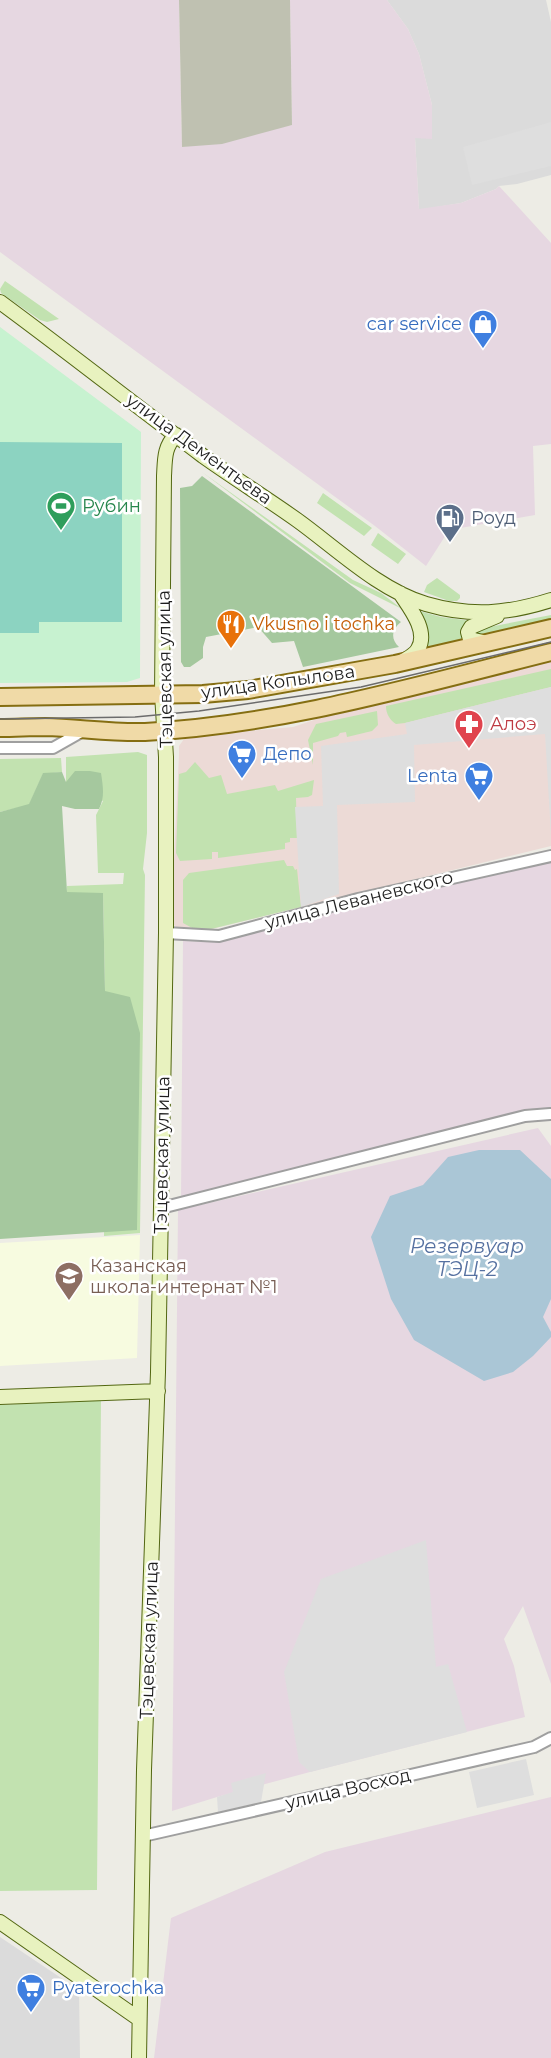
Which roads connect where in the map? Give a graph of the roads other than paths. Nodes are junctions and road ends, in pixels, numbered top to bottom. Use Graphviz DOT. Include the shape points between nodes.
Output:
graph roads {
  1 [pos="0,302"];
  2 [pos="176,435"];
  3 [pos="400,593"];
  4 [pos="551,600"];
  5 [pos="511,610"];
  6 [pos="551,628"];
  7 [pos="489,643"];
  8 [pos="551,652"];
  9 [pos="402,662"];
  10 [pos="162,694"];
  11 [pos="0,696"];
  12 [pos="0,728"];
  13 [pos="164,730"];
  14 [pos="83,731"];
  15 [pos="0,748"];
  16 [pos="551,856"];
  17 [pos="166,933"];
  18 [pos="550,1114"];
  19 [pos="161,1208"];
  20 [pos="158,1391"];
  21 [pos="0,1397"];
  22 [pos="551,1738"];
  23 [pos="143,1836"];
  24 [pos="0,1922"];
  25 [pos="139,2019"];
  26 [pos="139,2058"];
  1 -- 2 [label="main road, улица Дементьева"];
  2 -- 3 [label="main road, улица Дементьева"];
  2 -- 10 [label="main road, Тэцевская улица" via="166,451"];
  3 -- 5 [label="main road, улица Дементьева" via="464,612"];
  3 -- 9 [label="main road" via="418,623 422,640 417,652"];
  4 -- 5 [label="main road"];
  5 -- 7 [label="main road" via="469,629 470,639"];
  6 -- 7 [label="main road, улица Копылова"];
  7 -- 9 [label="main road, улица Копылова"];
  8 -- 13 [label="main road, улица Копылова" via="297,713"];
  9 -- 10 [label="main road, улица Копылова" via="265,688"];
  10 -- 11 [label="main road, улица Копылова"];
  10 -- 13 [label="main road, Тэцевская улица"];
  12 -- 14 [label="main road, улица Копылова"];
  13 -- 14 [label="main road, улица Копылова"];
  13 -- 17 [label="main road, Тэцевская улица"];
  14 -- 15 [label="street" via="53,748"];
  16 -- 17 [label="street, улица Леваневского" via="358,899 219,936"];
  17 -- 19 [label="main road, Тэцевская улица"];
  18 -- 19 [label="street" via="525,1116"];
  19 -- 20 [label="main road, Тэцевская улица"];
  20 -- 21 [label="main road"];
  20 -- 23 [label="main road, Тэцевская улица"];
  22 -- 23 [label="street, улица Восход" via="534,1747"];
  23 -- 25 [label="main road, Тэцевская улица"];
  24 -- 25 [label="main road"];
  25 -- 26 [label="main road, Тэцевская улица"];
}
